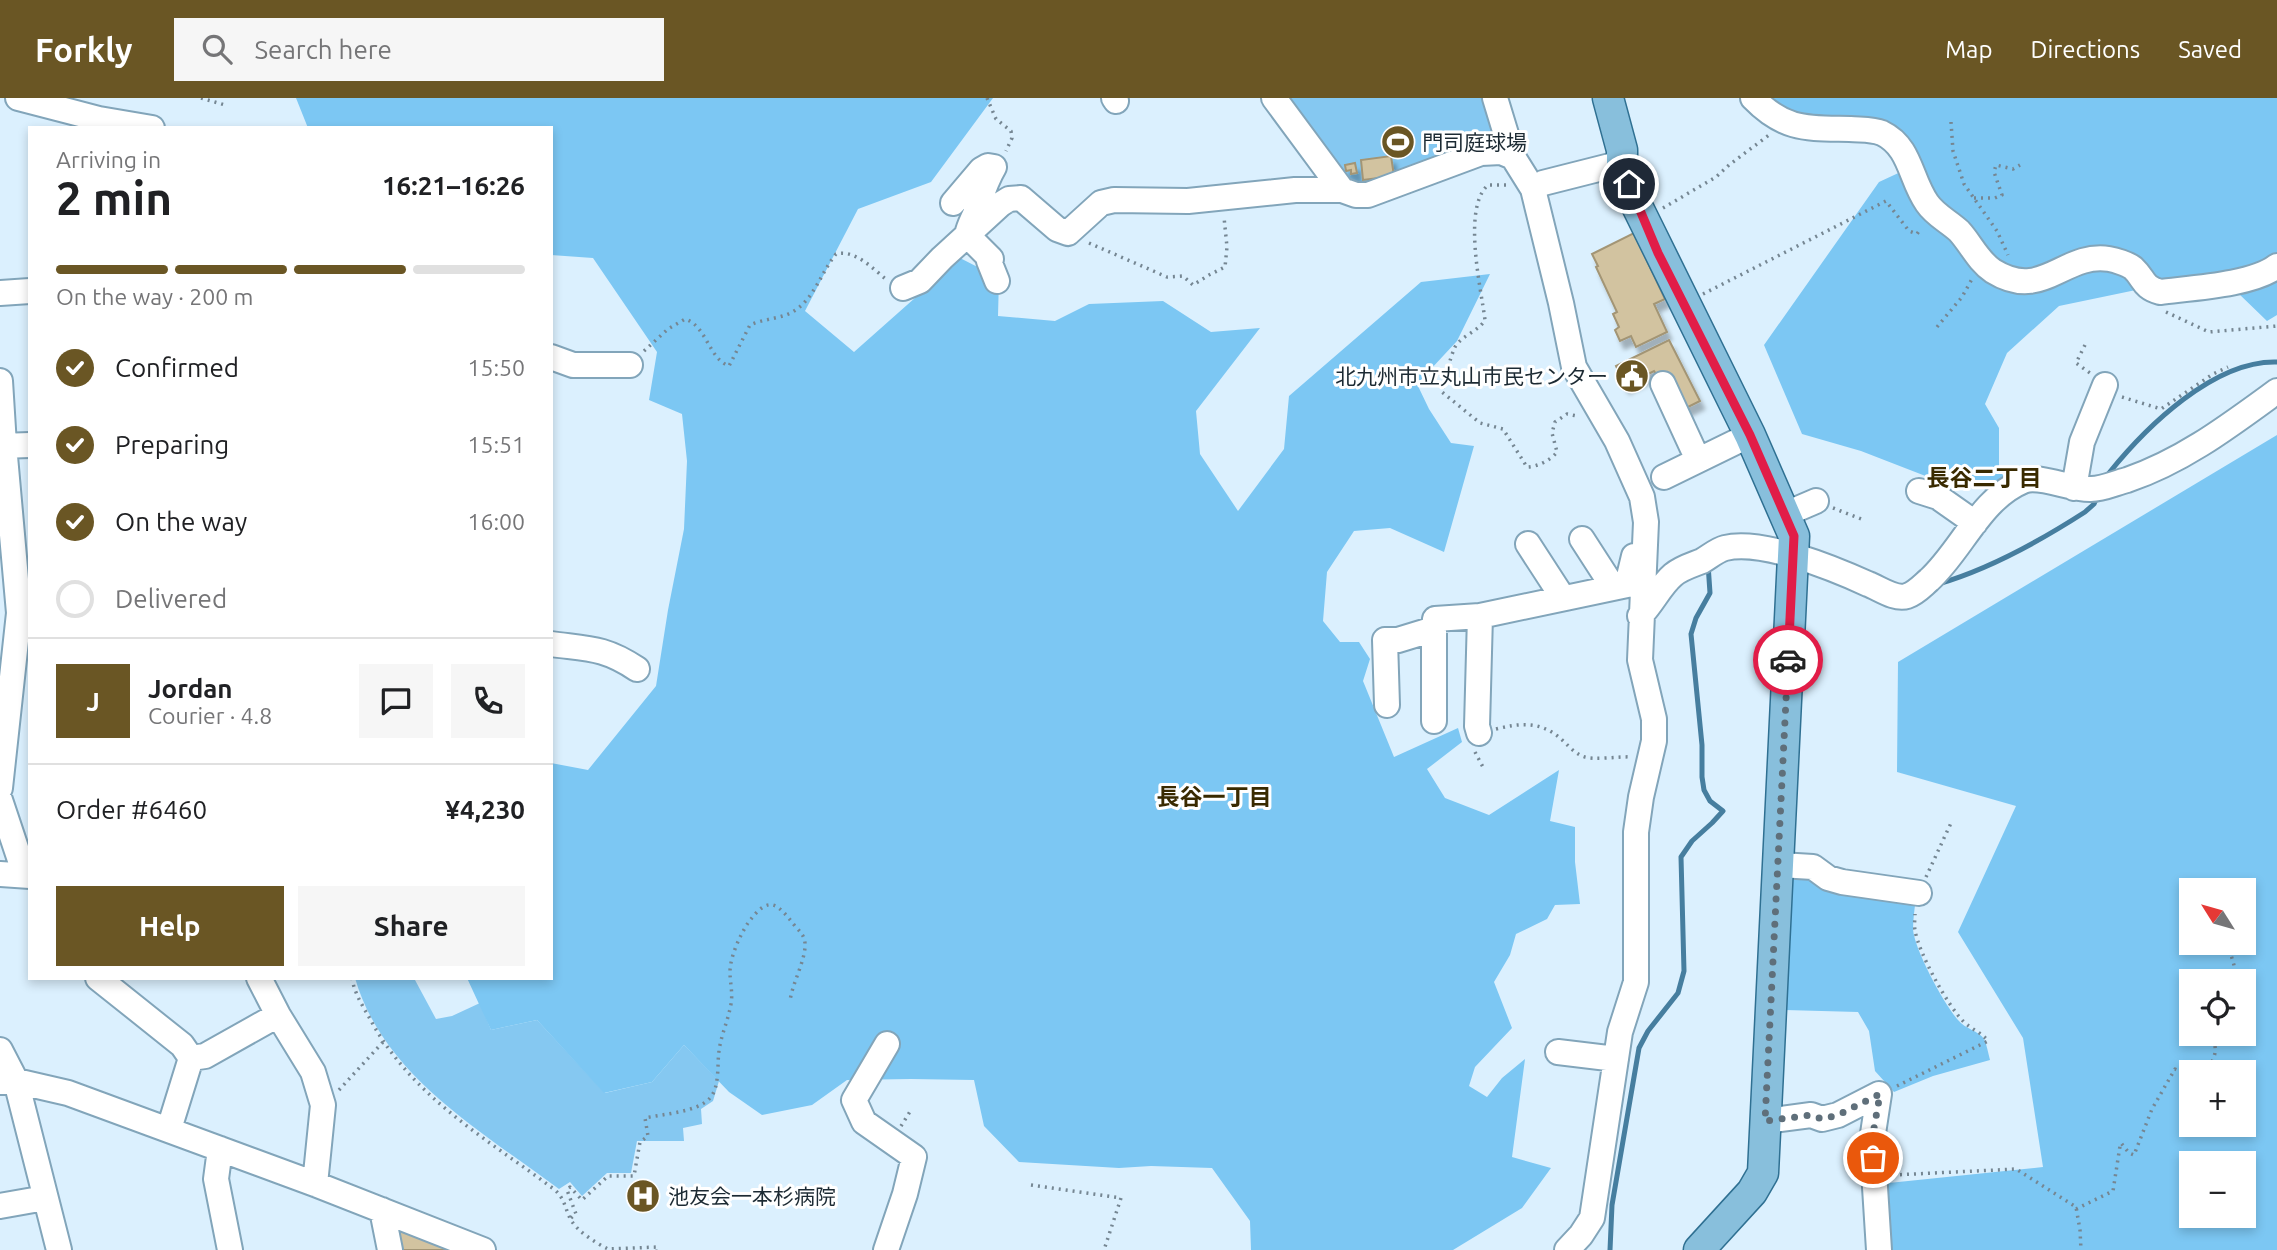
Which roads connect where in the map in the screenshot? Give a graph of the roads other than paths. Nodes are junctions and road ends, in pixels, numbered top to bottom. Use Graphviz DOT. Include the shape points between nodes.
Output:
graph roads {
  1 [pos="18,98"];
  2 [pos="1274,98"];
  3 [pos="1495,98"];
  4 [pos="1608,98"];
  5 [pos="1754,98"];
  6 [pos="101,115"];
  7 [pos="144,126"];
  8 [pos="1513,157"];
  9 [pos="1622,163"];
  10 [pos="1532,186"];
  11 [pos="1342,190"];
  12 [pos="953,203"];
  13 [pos="967,235"];
  14 [pos="2277,266"];
  15 [pos="997,281"];
  16 [pos="902,288"];
  17 [pos="28,291"];
  18 [pos="0,293"];
  19 [pos="1553,344"];
  20 [pos="553,357"];
  21 [pos="630,365"];
  22 [pos="0,381"];
  23 [pos="1663,384"];
  24 [pos="2104,387"];
  25 [pos="2277,391"];
  26 [pos="1750,435"];
  27 [pos="1616,441"];
  28 [pos="28,444"];
  29 [pos="2,446"];
  30 [pos="1698,460"];
  31 [pos="1664,477"];
  32 [pos="2074,488"];
  33 [pos="1919,491"];
  34 [pos="1975,523"];
  35 [pos="1582,539"];
  36 [pos="1646,543"];
  37 [pos="1528,544"];
  38 [pos="1792,555"];
  39 [pos="1613,587"];
  40 [pos="1563,598"];
  41 [pos="16,612"];
  42 [pos="1480,615"];
  43 [pos="1640,616"];
  44 [pos="1434,629"];
  45 [pos="553,644"];
  46 [pos="637,668"];
  47 [pos="1387,705"];
  48 [pos="1434,722"];
  49 [pos="1479,733"];
  50 [pos="0,788"];
  51 [pos="0,800"];
  52 [pos="1780,865"];
  53 [pos="28,872"];
  54 [pos="0,874"];
  55 [pos="28,874"];
  56 [pos="1919,893"];
  57 [pos="101,980"];
  58 [pos="260,980"];
  59 [pos="278,1015"];
  60 [pos="887,1044"];
  61 [pos="0,1050"];
  62 [pos="1558,1052"];
  63 [pos="191,1058"];
  64 [pos="1616,1059"];
  65 [pos="8,1081"];
  66 [pos="1765,1121"];
  67 [pos="169,1129"];
  68 [pos="220,1149"];
  69 [pos="315,1184"];
  70 [pos="45,1198"];
  71 [pos="0,1206"];
  72 [pos="382,1210"];
  73 [pos="59,1250"];
  74 [pos="230,1250"];
  75 [pos="390,1250"];
  76 [pos="483,1250"];
  77 [pos="886,1250"];
  78 [pos="1567,1250"];
  79 [pos="1699,1250"];
  80 [pos="1879,1250"];
  1 -- 6 [label="street"];
  2 -- 11 [label="street"];
  3 -- 8 [label="street"];
  4 -- 9 [label="main road"];
  5 -- 14 [label="street" via="1784,122 1869,130 1895,141 1927,204 1959,231 1983,263 2006,279 2039,280 2093,259 2109,259 2132,267 2148,288 2160,292 2238,281"];
  6 -- 7 [label="street"];
  8 -- 10 [label="street"];
  8 -- 11 [label="street" via="1481,153 1368,195"];
  9 -- 10 [label="street"];
  9 -- 26 [label="main road" via="1658,253"];
  10 -- 27 [label="street" via="1574,367"];
  11 -- 13 [label="street" via="1178,202 1114,200 1101,204 1068,233 1021,198 1009,199"];
  12 -- 13 [label="street" via="981,170 994,167"];
  13 -- 15 [label="street" via="991,258"];
  13 -- 16 [label="street" via="920,281"];
  17 -- 18 [label="street"];
  19 -- 27 [label="street" via="1567,381 1611,442"];
  20 -- 21 [label="street" via="573,365"];
  22 -- 29 [label="street"];
  23 -- 30 [label="street"];
  24 -- 32 [label="street" via="2082,442"];
  25 -- 32 [label="street" via="2161,467 2110,485"];
  26 -- 30 [label="street"];
  26 -- 38 [label="main road" via="1794,536"];
  27 -- 36 [label="street" via="1642,497"];
  28 -- 29 [label="street"];
  29 -- 41 [label="street"];
  30 -- 31 [label="street"];
  32 -- 34 [label="street" via="2035,478 2023,481 1993,502"];
  33 -- 34 [label="street" via="1938,497"];
  34 -- 38 [label="street" via="1940,570 1905,597"];
  35 -- 39 [label="street"];
  36 -- 39 [label="street" via="1635,552 1627,585"];
  36 -- 43 [label="street"];
  37 -- 40 [label="street"];
  38 -- 43 [label="street" via="1724,548 1676,572"];
  38 -- 52 [label="main road"];
  39 -- 40 [label="street"];
  40 -- 42 [label="street"];
  41 -- 50 [label="street"];
  42 -- 44 [label="street" via="1434,619"];
  42 -- 49 [label="street"];
  43 -- 64 [label="street" via="1640,660 1654,719 1654,741 1636,832 1636,982"];
  44 -- 47 [label="street" via="1385,640"];
  44 -- 48 [label="street"];
  45 -- 46 [label="street" via="592,648"];
  51 -- 53 [label="street"];
  52 -- 56 [label="street" via="1812,867 1842,882"];
  52 -- 66 [label="main road"];
  54 -- 55 [label="street"];
  57 -- 63 [label="street" via="182,1045"];
  58 -- 59 [label="street"];
  59 -- 63 [label="street" via="205,1056"];
  59 -- 69 [label="street" via="313,1072 322,1100"];
  60 -- 77 [label="street" via="854,1100 864,1122 914,1157"];
  61 -- 65 [label="street"];
  62 -- 64 [label="street"];
  63 -- 67 [label="street"];
  64 -- 78 [label="street" via="1592,1218"];
  65 -- 67 [label="street" via="68,1093"];
  65 -- 70 [label="street"];
  66 -- 79 [label="main road" via="1763,1173 1752,1192"];
  66 -- 80 [label="street" via="1811,1115 1822,1119 1880,1094 1872,1140"];
  67 -- 68 [label="street"];
  68 -- 69 [label="street"];
  68 -- 74 [label="street" via="216,1179"];
  69 -- 72 [label="street"];
  70 -- 71 [label="street"];
  70 -- 73 [label="street"];
  72 -- 75 [label="street"];
  72 -- 76 [label="street"];
}
